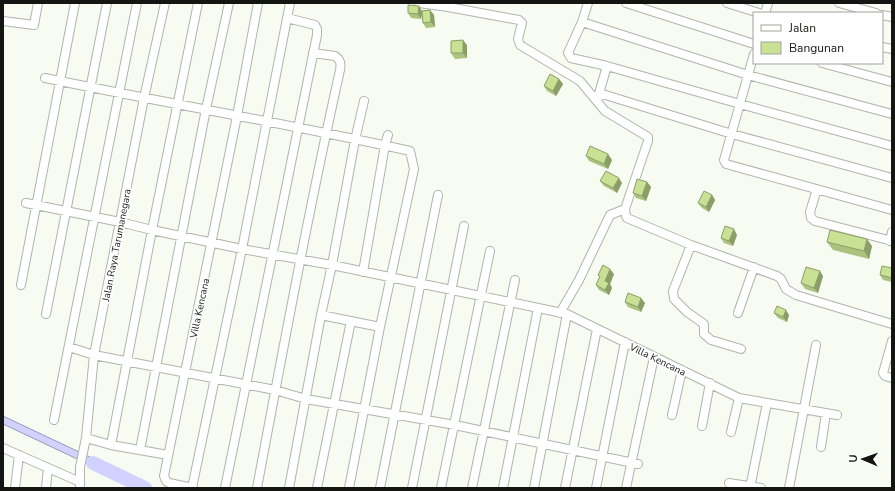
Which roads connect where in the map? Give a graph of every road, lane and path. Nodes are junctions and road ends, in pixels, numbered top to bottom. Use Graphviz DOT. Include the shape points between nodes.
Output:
graph roads {
  1 [pos="38,3"];
  2 [pos="75,3"];
  3 [pos="107,3"];
  4 [pos="137,3"];
  5 [pos="165,3"];
  6 [pos="198,3"];
  7 [pos="229,3"];
  8 [pos="258,3"];
  9 [pos="290,3"];
  10 [pos="419,3"];
  11 [pos="588,3"];
  12 [pos="626,3"];
  13 [pos="727,3"];
  14 [pos="839,3"];
  15 [pos="756,12"];
  16 [pos="872,12"];
  17 [pos="288,18"];
  18 [pos="3,21"];
  19 [pos="582,22"];
  20 [pos="753,44"];
  21 [pos="313,53"];
  22 [pos="753,58"];
  23 [pos="826,64"];
  24 [pos="607,66"];
  25 [pos="748,75"];
  26 [pos="45,78"];
  27 [pos="60,81"];
  28 [pos="892,82"];
  29 [pos="90,87"];
  30 [pos="599,93"];
  31 [pos="119,94"];
  32 [pos="144,98"];
  33 [pos="364,101"];
  34 [pos="178,104"];
  35 [pos="740,104"];
  36 [pos="600,105"];
  37 [pos="206,109"];
  38 [pos="892,114"];
  39 [pos="238,116"];
  40 [pos="267,122"];
  41 [pos="298,128"];
  42 [pos="326,133"];
  43 [pos="732,134"];
  44 [pos="388,136"];
  45 [pos="355,140"];
  46 [pos="385,145"];
  47 [pos="892,146"];
  48 [pos="892,178"];
  49 [pos="817,189"];
  50 [pos="438,195"];
  51 [pos="26,203"];
  52 [pos="36,205"];
  53 [pos="625,209"];
  54 [pos="892,210"];
  55 [pos="65,211"];
  56 [pos="94,217"];
  57 [pos="120,222"];
  58 [pos="464,226"];
  59 [pos="152,230"];
  60 [pos="892,232"];
  61 [pos="182,236"];
  62 [pos="891,241"];
  63 [pos="212,242"];
  64 [pos="691,245"];
  65 [pos="242,249"];
  66 [pos="490,251"];
  67 [pos="273,255"];
  68 [pos="301,260"];
  69 [pos="332,265"];
  70 [pos="754,267"];
  71 [pos="362,272"];
  72 [pos="391,279"];
  73 [pos="515,280"];
  74 [pos="421,284"];
  75 [pos="21,286"];
  76 [pos="451,290"];
  77 [pos="481,297"];
  78 [pos="510,302"];
  79 [pos="538,308"];
  80 [pos="564,313"];
  81 [pos="738,313"];
  82 [pos="46,314"];
  83 [pos="321,315"];
  84 [pos="351,321"];
  85 [pos="892,324"];
  86 [pos="380,327"];
  87 [pos="597,329"];
  88 [pos="892,341"];
  89 [pos="625,342"];
  90 [pos="816,345"];
  91 [pos="69,347"];
  92 [pos="741,349"];
  93 [pos="94,355"];
  94 [pos="654,357"];
  95 [pos="126,361"];
  96 [pos="157,367"];
  97 [pos="682,370"];
  98 [pos="185,373"];
  99 [pos="892,378"];
  100 [pos="216,379"];
  101 [pos="710,383"];
  102 [pos="246,385"];
  103 [pos="276,390"];
  104 [pos="306,398"];
  105 [pos="739,398"];
  106 [pos="768,403"];
  107 [pos="334,404"];
  108 [pos="365,409"];
  109 [pos="804,409"];
  110 [pos="826,413"];
  111 [pos="394,415"];
  112 [pos="672,415"];
  113 [pos="836,415"];
  114 [pos="54,420"];
  115 [pos="425,420"];
  116 [pos="454,425"];
  117 [pos="702,426"];
  118 [pos="485,432"];
  119 [pos="731,432"];
  120 [pos="86,438"];
  121 [pos="512,438"];
  122 [pos="111,444"];
  123 [pos="543,444"];
  124 [pos="821,447"];
  125 [pos="3,448"];
  126 [pos="140,450"];
  127 [pos="573,450"];
  128 [pos="19,455"];
  129 [pos="168,455"];
  130 [pos="602,456"];
  131 [pos="634,463"];
  132 [pos="48,468"];
  133 [pos="729,484"];
  134 [pos="80,485"];
  135 [pos="750,487"];
  136 [pos="15,488"];
  137 [pos="46,488"];
  138 [pos="193,488"];
  139 [pos="225,488"];
  140 [pos="257,488"];
  141 [pos="289,488"];
  142 [pos="317,488"];
  143 [pos="349,488"];
  144 [pos="380,488"];
  145 [pos="412,488"];
  146 [pos="441,488"];
  147 [pos="472,488"];
  148 [pos="503,488"];
  149 [pos="534,488"];
  150 [pos="565,488"];
  151 [pos="596,488"];
  152 [pos="626,488"];
  153 [pos="761,488"];
  154 [pos="789,488"];
  1 -- 18 [label="street" via="34,25"];
  2 -- 27 [label="street"];
  3 -- 29 [label="street"];
  4 -- 31 [label="street"];
  5 -- 32 [label="street, Jalan Raya Tarumanegara"];
  6 -- 34 [label="street"];
  7 -- 37 [label="street"];
  8 -- 39 [label="street, Villa Kencana"];
  9 -- 17 [label="street, Villa Kencana"];
  10 -- 36 [label="street" via="519,20 522,23 518,39 520,45 580,81"];
  11 -- 19 [label="street"];
  12 -- 20 [label="street"];
  13 -- 15 [label="street"];
  14 -- 16 [label="street"];
  17 -- 21 [label="street" via="316,27"];
  17 -- 40 [label="street, Villa Kencana"];
  19 -- 24 [label="street" via="568,53 569,56"];
  19 -- 25 [label="street"];
  21 -- 41 [label="street"];
  21 -- 42 [label="street" via="336,56 341,63"];
  22 -- 25 [label="street"];
  23 -- 28 [label="street"];
  24 -- 30 [label="street"];
  24 -- 35 [label="street"];
  25 -- 35 [label="street"];
  25 -- 38 [label="street"];
  26 -- 27 [label="street"];
  27 -- 29 [label="street"];
  27 -- 52 [label="street"];
  29 -- 31 [label="street"];
  29 -- 55 [label="street"];
  30 -- 36 [label="street"];
  30 -- 43 [label="street"];
  31 -- 32 [label="street"];
  31 -- 56 [label="street"];
  32 -- 34 [label="street"];
  32 -- 57 [label="street, Jalan Raya Tarumanegara"];
  33 -- 45 [label="street"];
  34 -- 37 [label="street"];
  34 -- 59 [label="street"];
  35 -- 43 [label="street"];
  35 -- 47 [label="street"];
  36 -- 53 [label="street" via="612,117 648,137"];
  37 -- 39 [label="street"];
  37 -- 61 [label="street"];
  39 -- 40 [label="street"];
  39 -- 63 [label="street, Villa Kencana"];
  40 -- 41 [label="street"];
  40 -- 65 [label="street, Villa Kencana"];
  41 -- 42 [label="street"];
  41 -- 67 [label="street"];
  42 -- 45 [label="street"];
  42 -- 68 [label="street"];
  43 -- 48 [label="street"];
  43 -- 49 [label="street" via="724,160 726,164"];
  44 -- 46 [label="street"];
  45 -- 46 [label="street"];
  45 -- 69 [label="street"];
  46 -- 71 [label="street"];
  46 -- 72 [label="street" via="410,151 414,165"];
  49 -- 54 [label="street"];
  49 -- 62 [label="street" via="810,212 811,218 815,221"];
  50 -- 74 [label="street"];
  51 -- 52 [label="street, Villa Kencana"];
  52 -- 55 [label="street, Villa Kencana"];
  52 -- 75 [label="street"];
  53 -- 64 [label="street" via="627,218"];
  53 -- 80 [label="street" via="610,215"];
  55 -- 56 [label="street, Villa Kencana"];
  55 -- 82 [label="street"];
  56 -- 57 [label="street, Villa Kencana"];
  56 -- 91 [label="street"];
  57 -- 59 [label="street, Villa Kencana"];
  57 -- 93 [label="street, Jalan Raya Tarumanegara"];
  58 -- 76 [label="street"];
  59 -- 61 [label="street, Villa Kencana"];
  59 -- 95 [label="street"];
  60 -- 62 [label="street"];
  61 -- 63 [label="street, Villa Kencana"];
  61 -- 96 [label="street"];
  63 -- 65 [label="street, Villa Kencana"];
  63 -- 98 [label="street, Villa Kencana"];
  64 -- 70 [label="street"];
  64 -- 92 [label="street" via="673,291 674,299 704,324 704,334 710,340"];
  65 -- 67 [label="street, Villa Kencana"];
  65 -- 100 [label="street, Villa Kencana"];
  66 -- 77 [label="street"];
  67 -- 68 [label="street, Villa Kencana"];
  67 -- 102 [label="street"];
  68 -- 69 [label="street, Villa Kencana"];
  68 -- 103 [label="street"];
  69 -- 71 [label="street, Villa Kencana"];
  69 -- 83 [label="street"];
  70 -- 81 [label="street"];
  70 -- 85 [label="street" via="779,277 786,289 796,295"];
  71 -- 72 [label="street, Villa Kencana"];
  72 -- 74 [label="street, Villa Kencana"];
  72 -- 86 [label="street"];
  73 -- 78 [label="street"];
  74 -- 76 [label="street, Villa Kencana"];
  74 -- 111 [label="street"];
  76 -- 77 [label="street, Villa Kencana"];
  76 -- 115 [label="street"];
  77 -- 78 [label="street, Villa Kencana"];
  77 -- 116 [label="street"];
  78 -- 79 [label="street, Villa Kencana"];
  78 -- 118 [label="street"];
  79 -- 80 [label="street, Villa Kencana"];
  79 -- 121 [label="street"];
  80 -- 87 [label="street, Villa Kencana"];
  80 -- 123 [label="street"];
  83 -- 84 [label="street"];
  83 -- 104 [label="street"];
  84 -- 86 [label="street"];
  84 -- 107 [label="street"];
  86 -- 108 [label="street"];
  87 -- 89 [label="street, Villa Kencana"];
  87 -- 127 [label="street"];
  88 -- 99 [label="street" via="884,373 885,376"];
  89 -- 94 [label="street, Villa Kencana"];
  89 -- 130 [label="street"];
  90 -- 109 [label="street"];
  91 -- 93 [label="street"];
  91 -- 114 [label="street"];
  93 -- 95 [label="street"];
  93 -- 120 [label="street, Jalan Raya Tarumanegara"];
  94 -- 97 [label="street, Villa Kencana"];
  94 -- 131 [label="street"];
  95 -- 96 [label="street"];
  95 -- 122 [label="street"];
  96 -- 98 [label="street"];
  96 -- 126 [label="street"];
  97 -- 101 [label="street, Villa Kencana"];
  97 -- 112 [label="street"];
  98 -- 100 [label="street"];
  98 -- 129 [label="street, Villa Kencana"];
  100 -- 102 [label="street"];
  100 -- 138 [label="street, Villa Kencana"];
  101 -- 105 [label="street, Villa Kencana"];
  101 -- 117 [label="street"];
  102 -- 103 [label="street"];
  102 -- 139 [label="street"];
  103 -- 104 [label="street"];
  103 -- 140 [label="street"];
  104 -- 107 [label="street"];
  104 -- 141 [label="street"];
  105 -- 106 [label="street, Villa Kencana"];
  105 -- 119 [label="street"];
  106 -- 109 [label="street, Villa Kencana"];
  106 -- 135 [label="street"];
  107 -- 108 [label="street"];
  107 -- 142 [label="street"];
  108 -- 111 [label="street"];
  108 -- 143 [label="street"];
  109 -- 110 [label="street, Villa Kencana"];
  109 -- 154 [label="street"];
  110 -- 113 [label="street, Villa Kencana"];
  110 -- 124 [label="street"];
  111 -- 115 [label="street"];
  111 -- 144 [label="street"];
  115 -- 116 [label="street"];
  115 -- 145 [label="street"];
  116 -- 118 [label="street"];
  116 -- 146 [label="street"];
  118 -- 121 [label="street"];
  118 -- 147 [label="street"];
  120 -- 122 [label="street"];
  120 -- 134 [label="street, Jalan Raya Tarumanegara" via="80,466"];
  121 -- 123 [label="street"];
  121 -- 148 [label="street"];
  122 -- 126 [label="street"];
  123 -- 127 [label="street"];
  123 -- 149 [label="street"];
  125 -- 128 [label="street"];
  126 -- 129 [label="street"];
  127 -- 130 [label="street"];
  127 -- 150 [label="street"];
  128 -- 132 [label="street"];
  128 -- 136 [label="street"];
  129 -- 138 [label="street, Villa Kencana" via="164,476 166,481"];
  130 -- 131 [label="street"];
  130 -- 151 [label="street"];
  131 -- 152 [label="street"];
  132 -- 134 [label="street"];
  132 -- 137 [label="street"];
  133 -- 135 [label="street"];
  135 -- 153 [label="street"];
}
